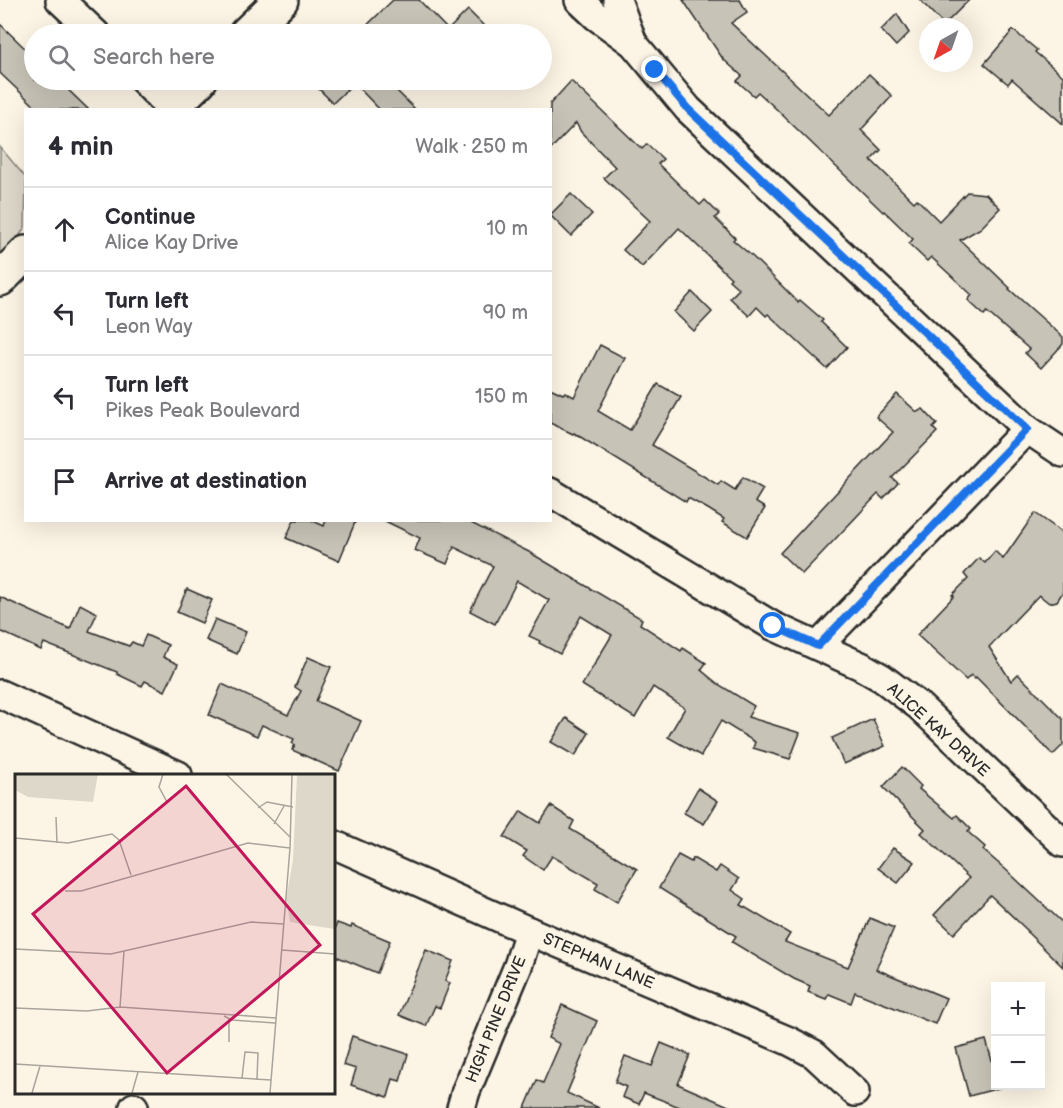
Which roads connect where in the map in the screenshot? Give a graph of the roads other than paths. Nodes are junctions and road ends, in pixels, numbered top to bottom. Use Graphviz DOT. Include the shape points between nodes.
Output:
graph roads {
  1 [pos="60,0"];
  2 [pos="281,0"];
  3 [pos="579,0"];
  4 [pos="617,0"];
  5 [pos="85,24"];
  6 [pos="256,24"];
  7 [pos="633,43"];
  8 [pos="152,90"];
  9 [pos="190,90"];
  10 [pos="169,108"];
  11 [pos="171,108"];
  12 [pos="24,255"];
  13 [pos="0,279"];
  14 [pos="1027,429"];
  15 [pos="1063,453"];
  16 [pos="552,493"];
  17 [pos="818,646"];
  18 [pos="0,694"];
  19 [pos="175,774"];
  20 [pos="1063,843"];
  21 [pos="334,844"];
  22 [pos="529,931"];
  23 [pos="855,1092"];
  24 [pos="461,1108"];
  1 -- 5 [label="street"];
  2 -- 6 [label="main road"];
  3 -- 7 [label="street"];
  4 -- 7 [label="street"];
  7 -- 14 [label="street" via="688,109"];
  8 -- 10 [label="street"];
  9 -- 11 [label="main road"];
  12 -- 13 [label="main road"];
  14 -- 15 [label="street"];
  14 -- 17 [label="street"];
  16 -- 17 [label="street, ALICE KAY DRIVE" via="773,626"];
  17 -- 20 [label="street, ALICE KAY DRIVE" via="882,678 919,706"];
  18 -- 19 [label="street"];
  21 -- 22 [label="street, STEPHAN LANE"];
  22 -- 23 [label="street, STEPHAN LANE" via="789,1041 814,1054"];
  22 -- 24 [label="street, HIGH PINE DRIVE"];
}
